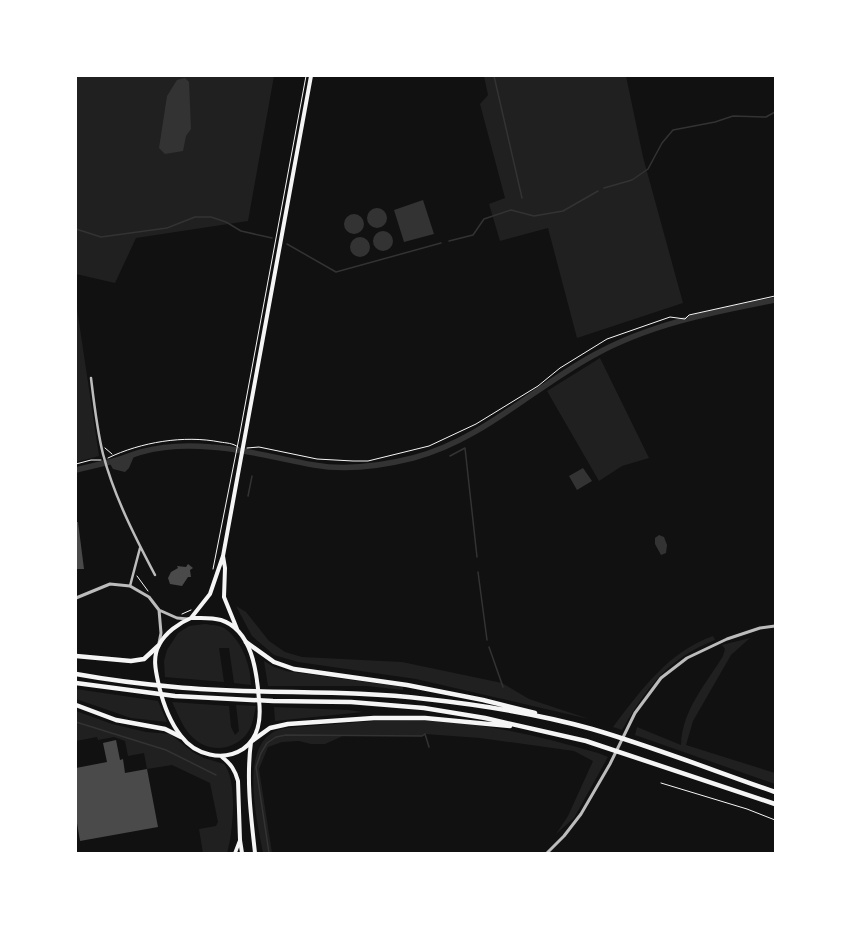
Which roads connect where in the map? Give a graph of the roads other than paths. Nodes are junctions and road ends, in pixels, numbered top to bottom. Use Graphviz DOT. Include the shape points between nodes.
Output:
graph roads {
  1 [pos="311,76"];
  2 [pos="91,378"];
  3 [pos="140,547"];
  4 [pos="222,556"];
  5 [pos="155,575"];
  6 [pos="130,586"];
  7 [pos="76,598"];
  8 [pos="159,610"];
  9 [pos="190,618"];
  10 [pos="775,626"];
  11 [pos="238,630"];
  12 [pos="246,642"];
  13 [pos="159,645"];
  14 [pos="76,656"];
  15 [pos="76,674"];
  16 [pos="76,683"];
  17 [pos="76,705"];
  18 [pos="555,720"];
  19 [pos="536,729"];
  20 [pos="181,736"];
  21 [pos="251,742"];
  22 [pos="222,757"];
  23 [pos="775,792"];
  24 [pos="775,804"];
  25 [pos="240,840"];
  26 [pos="235,853"];
  27 [pos="242,853"];
  28 [pos="255,853"];
  29 [pos="547,853"];
  1 -- 4 [label="main road" via="237,460"];
  2 -- 3 [label="street" via="102,452"];
  3 -- 5 [label="street"];
  3 -- 6 [label="street"];
  4 -- 9 [label="main road" via="210,594"];
  4 -- 11 [label="main road" via="225,568 224,597"];
  6 -- 7 [label="street" via="110,584"];
  6 -- 8 [label="street" via="149,597"];
  8 -- 9 [label="street" via="173,617"];
  8 -- 13 [label="street"];
  9 -- 11 [label="main road" via="221,620"];
  9 -- 13 [label="main road" via="170,631"];
  10 -- 29 [label="street" via="727,639 687,658 661,678 635,714 581,814"];
  11 -- 12 [label="main road"];
  12 -- 18 [label="highway" via="274,662 294,669 438,691 518,708"];
  12 -- 21 [label="main road" via="258,685 260,705 257,730"];
  13 -- 14 [label="highway" via="144,659"];
  13 -- 20 [label="main road" via="155,667 160,690 171,719"];
  15 -- 18 [label="highway" via="176,687 426,698"];
  16 -- 19 [label="highway" via="145,693 273,701 351,702 424,708"];
  17 -- 20 [label="highway" via="116,720 165,729"];
  18 -- 23 [label="highway" via="606,734"];
  19 -- 21 [label="highway" via="425,718 374,718 288,724 270,728"];
  19 -- 24 [label="highway" via="602,746"];
  20 -- 22 [label="main road" via="202,751"];
  21 -- 22 [label="main road" via="234,754"];
  21 -- 28 [label="main road" via="248,765 249,797"];
  22 -- 25 [label="main road" via="232,765 238,781"];
  25 -- 26 [label="main road"];
  25 -- 27 [label="main road"];
}
